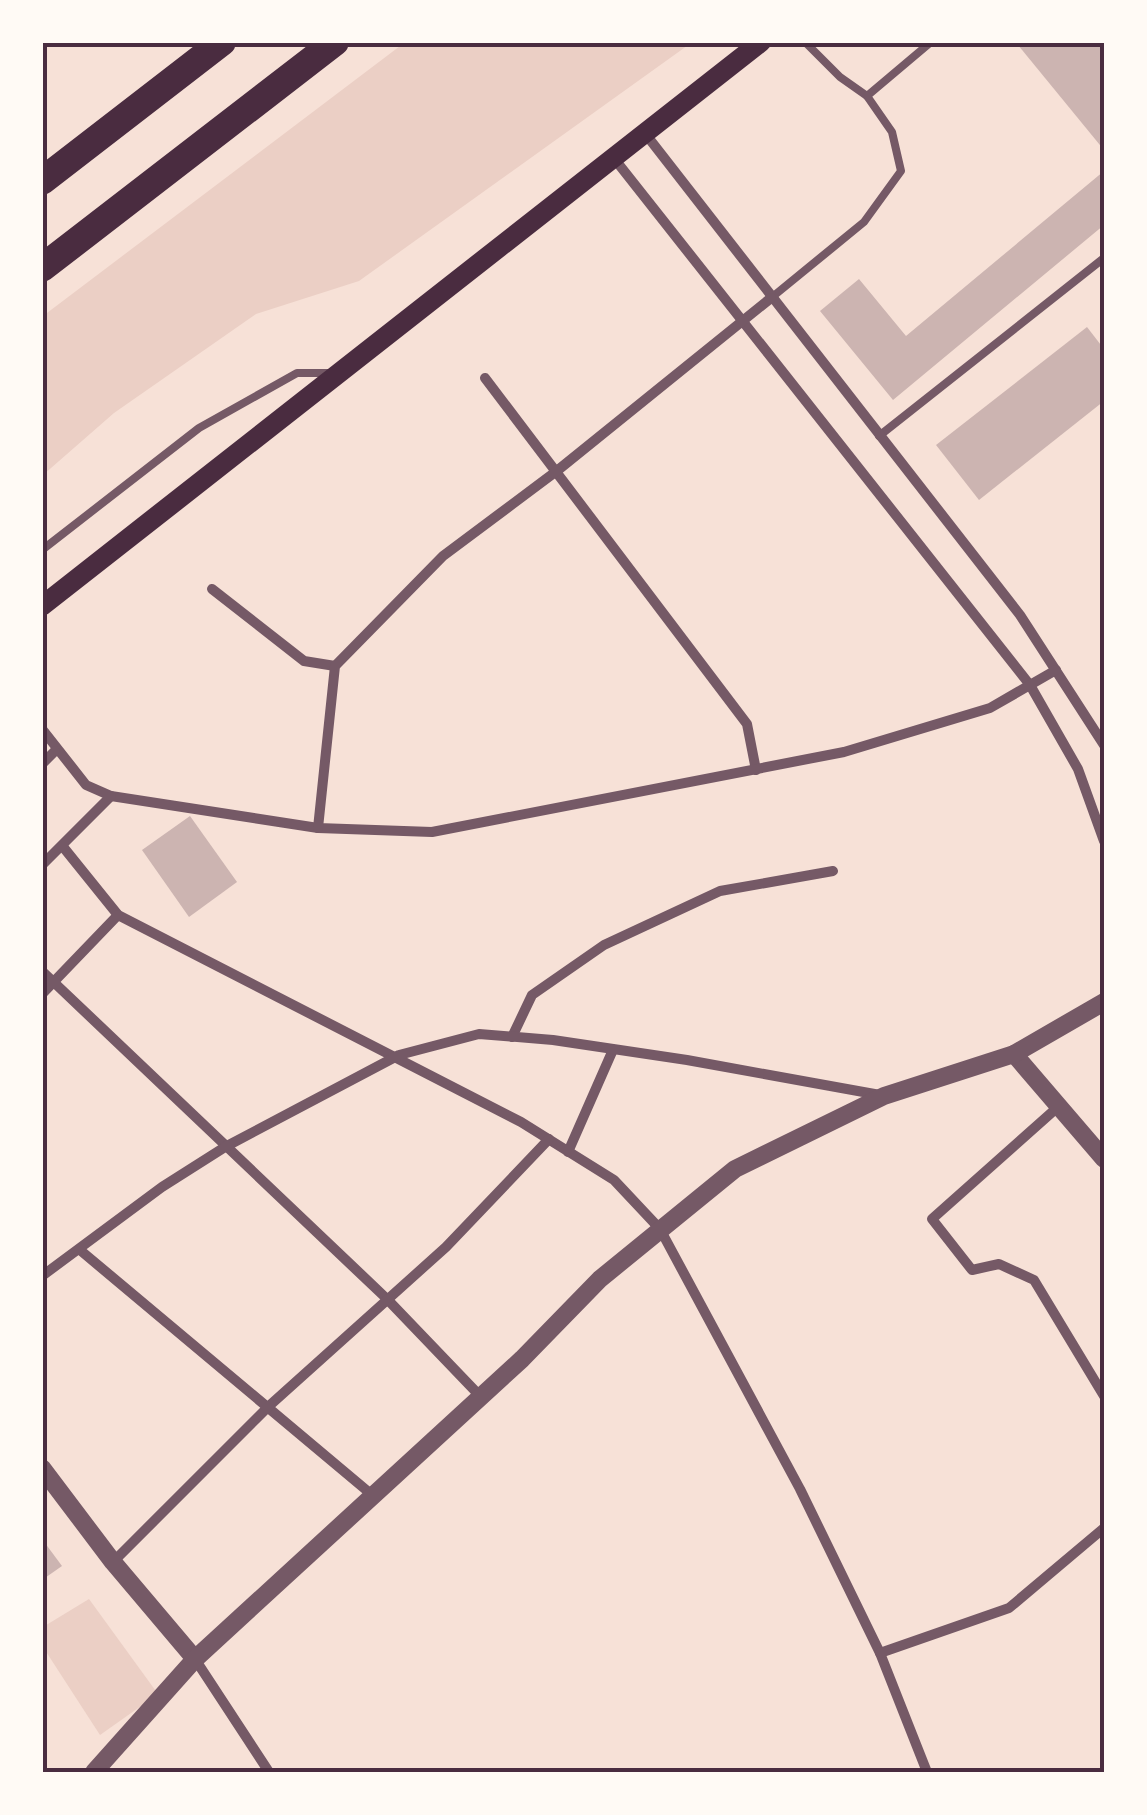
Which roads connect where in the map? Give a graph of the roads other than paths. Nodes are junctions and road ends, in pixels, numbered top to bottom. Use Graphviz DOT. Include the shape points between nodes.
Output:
graph roads {
  1 [pos="222,42"];
  2 [pos="335,42"];
  3 [pos="761,42"];
  4 [pos="805,42"];
  5 [pos="930,42"];
  6 [pos="867,96"];
  7 [pos="644,132"];
  8 [pos="612,156"];
  9 [pos="42,181"];
  10 [pos="1104,258"];
  11 [pos="42,268"];
  12 [pos="771,298"];
  13 [pos="744,320"];
  14 [pos="338,373"];
  15 [pos="485,378"];
  16 [pos="879,436"];
  17 [pos="558,470"];
  18 [pos="42,550"];
  19 [pos="212,588"];
  20 [pos="42,606"];
  21 [pos="336,666"];
  22 [pos="1056,670"];
  23 [pos="1030,685"];
  24 [pos="42,730"];
  25 [pos="1104,745"];
  26 [pos="55,751"];
  27 [pos="42,764"];
  28 [pos="756,770"];
  29 [pos="111,796"];
  30 [pos="318,828"];
  31 [pos="1104,840"];
  32 [pos="64,848"];
  33 [pos="42,865"];
  34 [pos="833,871"];
  35 [pos="118,915"];
  36 [pos="42,972"];
  37 [pos="53,984"];
  38 [pos="42,994"];
  39 [pos="1104,1002"];
  40 [pos="512,1037"];
  41 [pos="612,1052"];
  42 [pos="1014,1054"];
  43 [pos="398,1055"];
  44 [pos="884,1096"];
  45 [pos="1059,1106"];
  46 [pos="549,1139"];
  47 [pos="225,1147"];
  48 [pos="568,1152"];
  49 [pos="1104,1158"];
  50 [pos="660,1229"];
  51 [pos="80,1250"];
  52 [pos="42,1276"];
  53 [pos="387,1299"];
  54 [pos="480,1396"];
  55 [pos="1104,1396"];
  56 [pos="269,1406"];
  57 [pos="42,1468"];
  58 [pos="371,1494"];
  59 [pos="1104,1528"];
  60 [pos="113,1562"];
  61 [pos="880,1653"];
  62 [pos="195,1659"];
  63 [pos="94,1772"];
  64 [pos="269,1772"];
  65 [pos="928,1772"];
  1 -- 9 [label="highway"];
  2 -- 11 [label="highway"];
  3 -- 7 [label="main road"];
  4 -- 6 [label="lane"];
  5 -- 6 [label="lane"];
  6 -- 12 [label="lane" via="892,132 901,171 864,222"];
  7 -- 8 [label="main road"];
  7 -- 12 [label="street"];
  8 -- 13 [label="street"];
  8 -- 14 [label="main road"];
  10 -- 16 [label="lane"];
  12 -- 13 [label="street"];
  12 -- 16 [label="street"];
  13 -- 17 [label="street"];
  13 -- 23 [label="street"];
  14 -- 18 [label="lane" via="296,372 199,428"];
  14 -- 20 [label="main road"];
  15 -- 17 [label="street"];
  16 -- 22 [label="street"];
  17 -- 21 [label="street" via="443,556"];
  17 -- 28 [label="street" via="747,724"];
  19 -- 21 [label="street" via="304,661"];
  21 -- 30 [label="street"];
  22 -- 23 [label="street"];
  22 -- 25 [label="street"];
  23 -- 28 [label="street" via="990,708 844,752"];
  23 -- 31 [label="street" via="1078,769"];
  24 -- 26 [label="street"];
  26 -- 27 [label="street"];
  26 -- 29 [label="street" via="86,785"];
  28 -- 30 [label="street" via="432,832"];
  29 -- 30 [label="street"];
  29 -- 32 [label="street"];
  32 -- 33 [label="street"];
  32 -- 35 [label="street"];
  34 -- 40 [label="street" via="720,891 604,945 532,995"];
  35 -- 37 [label="street"];
  35 -- 43 [label="street"];
  36 -- 37 [label="street"];
  37 -- 38 [label="street"];
  37 -- 47 [label="street"];
  39 -- 42 [label="street"];
  40 -- 41 [label="street"];
  40 -- 43 [label="street" via="479,1034"];
  41 -- 44 [label="street" via="767,1072"];
  41 -- 48 [label="street"];
  42 -- 44 [label="street"];
  42 -- 45 [label="street"];
  43 -- 46 [label="street"];
  43 -- 47 [label="street"];
  44 -- 50 [label="street" via="734,1168"];
  45 -- 49 [label="street"];
  45 -- 55 [label="street" via="932,1219 972,1270 999,1264 1034,1280"];
  46 -- 48 [label="street"];
  46 -- 53 [label="street"];
  47 -- 51 [label="street"];
  47 -- 53 [label="street"];
  48 -- 50 [label="street" via="614,1180"];
  50 -- 54 [label="street"];
  50 -- 61 [label="street"];
  51 -- 52 [label="street"];
  51 -- 56 [label="street"];
  53 -- 54 [label="street"];
  53 -- 56 [label="street"];
  54 -- 58 [label="street"];
  56 -- 58 [label="street"];
  56 -- 60 [label="street"];
  57 -- 60 [label="street"];
  58 -- 62 [label="street"];
  59 -- 61 [label="street" via="1009,1608"];
  60 -- 62 [label="street"];
  61 -- 65 [label="street"];
  62 -- 63 [label="street"];
  62 -- 64 [label="street"];
}
